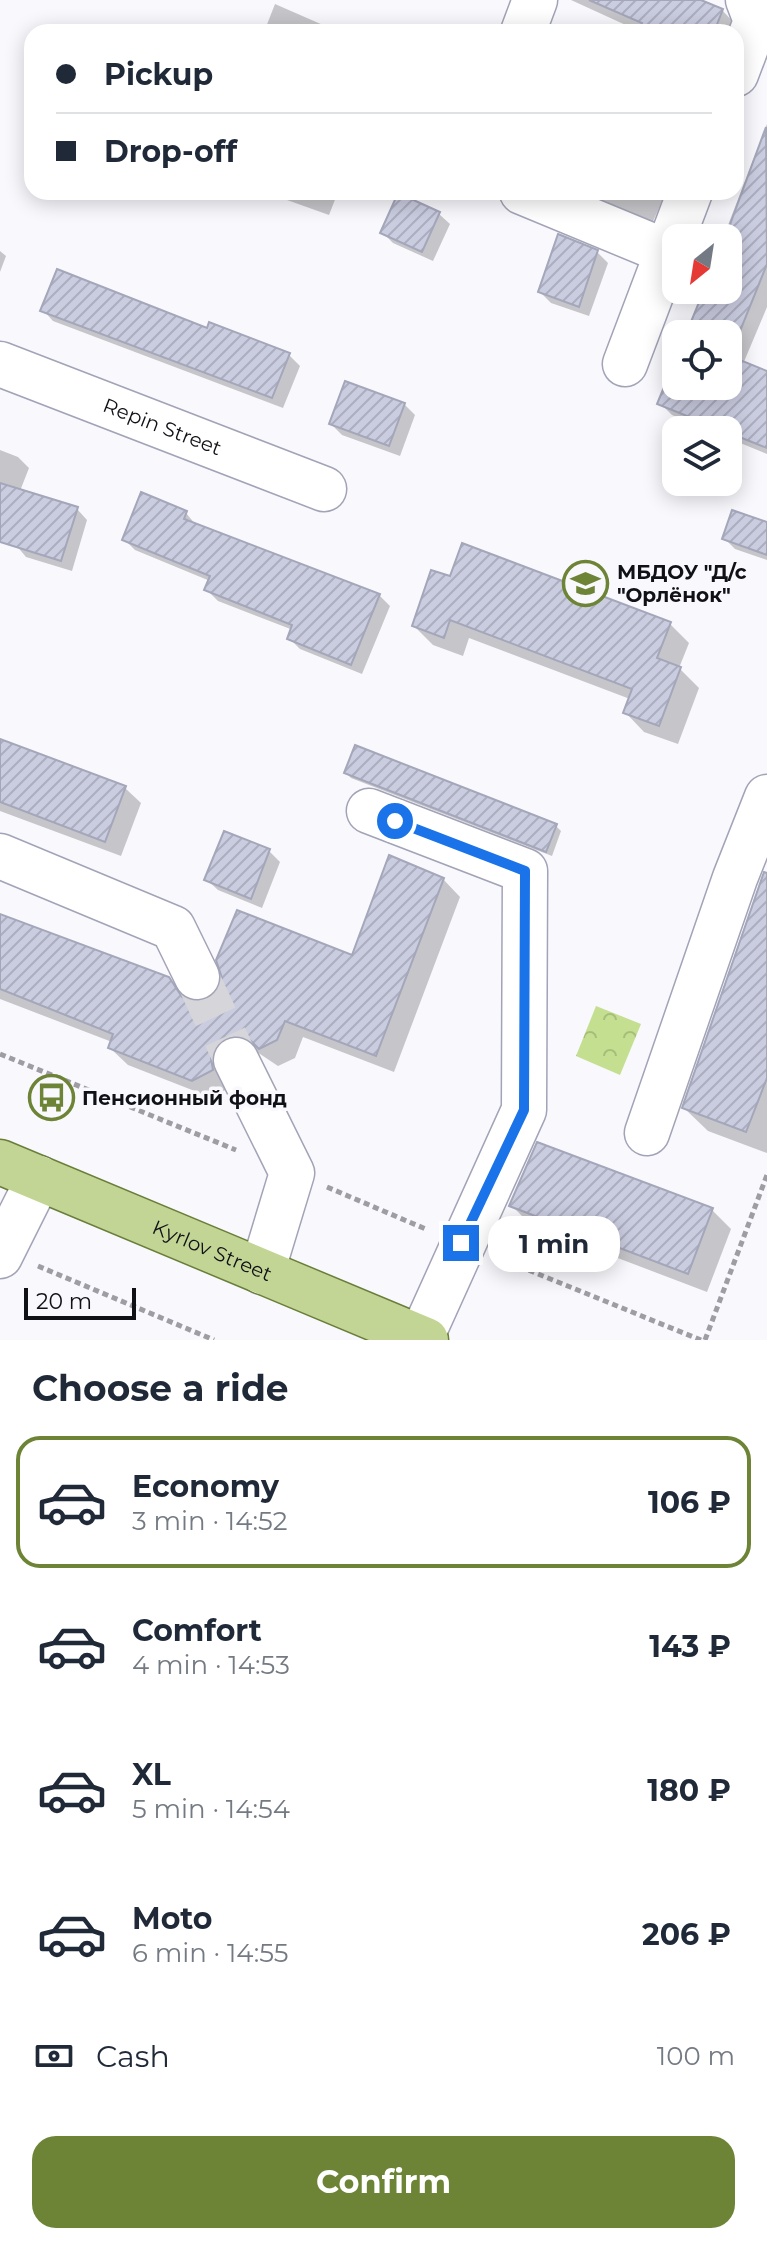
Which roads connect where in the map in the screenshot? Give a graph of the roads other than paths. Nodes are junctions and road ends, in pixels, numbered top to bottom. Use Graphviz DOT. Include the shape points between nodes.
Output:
graph roads {
  1 [pos="535,0"];
  2 [pos="748,0"];
  3 [pos="526,24"];
  4 [pos="744,53"];
  5 [pos="541,200"];
  6 [pos="687,200"];
  7 [pos="678,224"];
  8 [pos="662,250"];
  9 [pos="662,265"];
  10 [pos="0,364"];
  11 [pos="625,364"];
  12 [pos="324,489"];
  13 [pos="767,797"];
  14 [pos="369,811"];
  15 [pos="0,856"];
  16 [pos="197,977"];
  17 [pos="236,1060"];
  18 [pos="647,1133"];
  19 [pos="20,1170"];
  20 [pos="1,1253"];
  21 [pos="262,1272"];
  22 [pos="423,1339"];
  1 -- 3 [label="street"];
  2 -- 4 [label="street" via="756,21"];
  5 -- 8 [label="street"];
  6 -- 7 [label="street"];
  9 -- 11 [label="street"];
  10 -- 12 [label="street, Repin Street"];
  13 -- 18 [label="street"];
  14 -- 22 [label="street" via="525,871 524,1110"];
  15 -- 16 [label="street" via="173,928"];
  17 -- 21 [label="street" via="292,1173"];
  19 -- 20 [label="street"];
  19 -- 21 [label="main road, Kyrlov Street"];
  21 -- 22 [label="main road, Kyrlov Street"];
}
